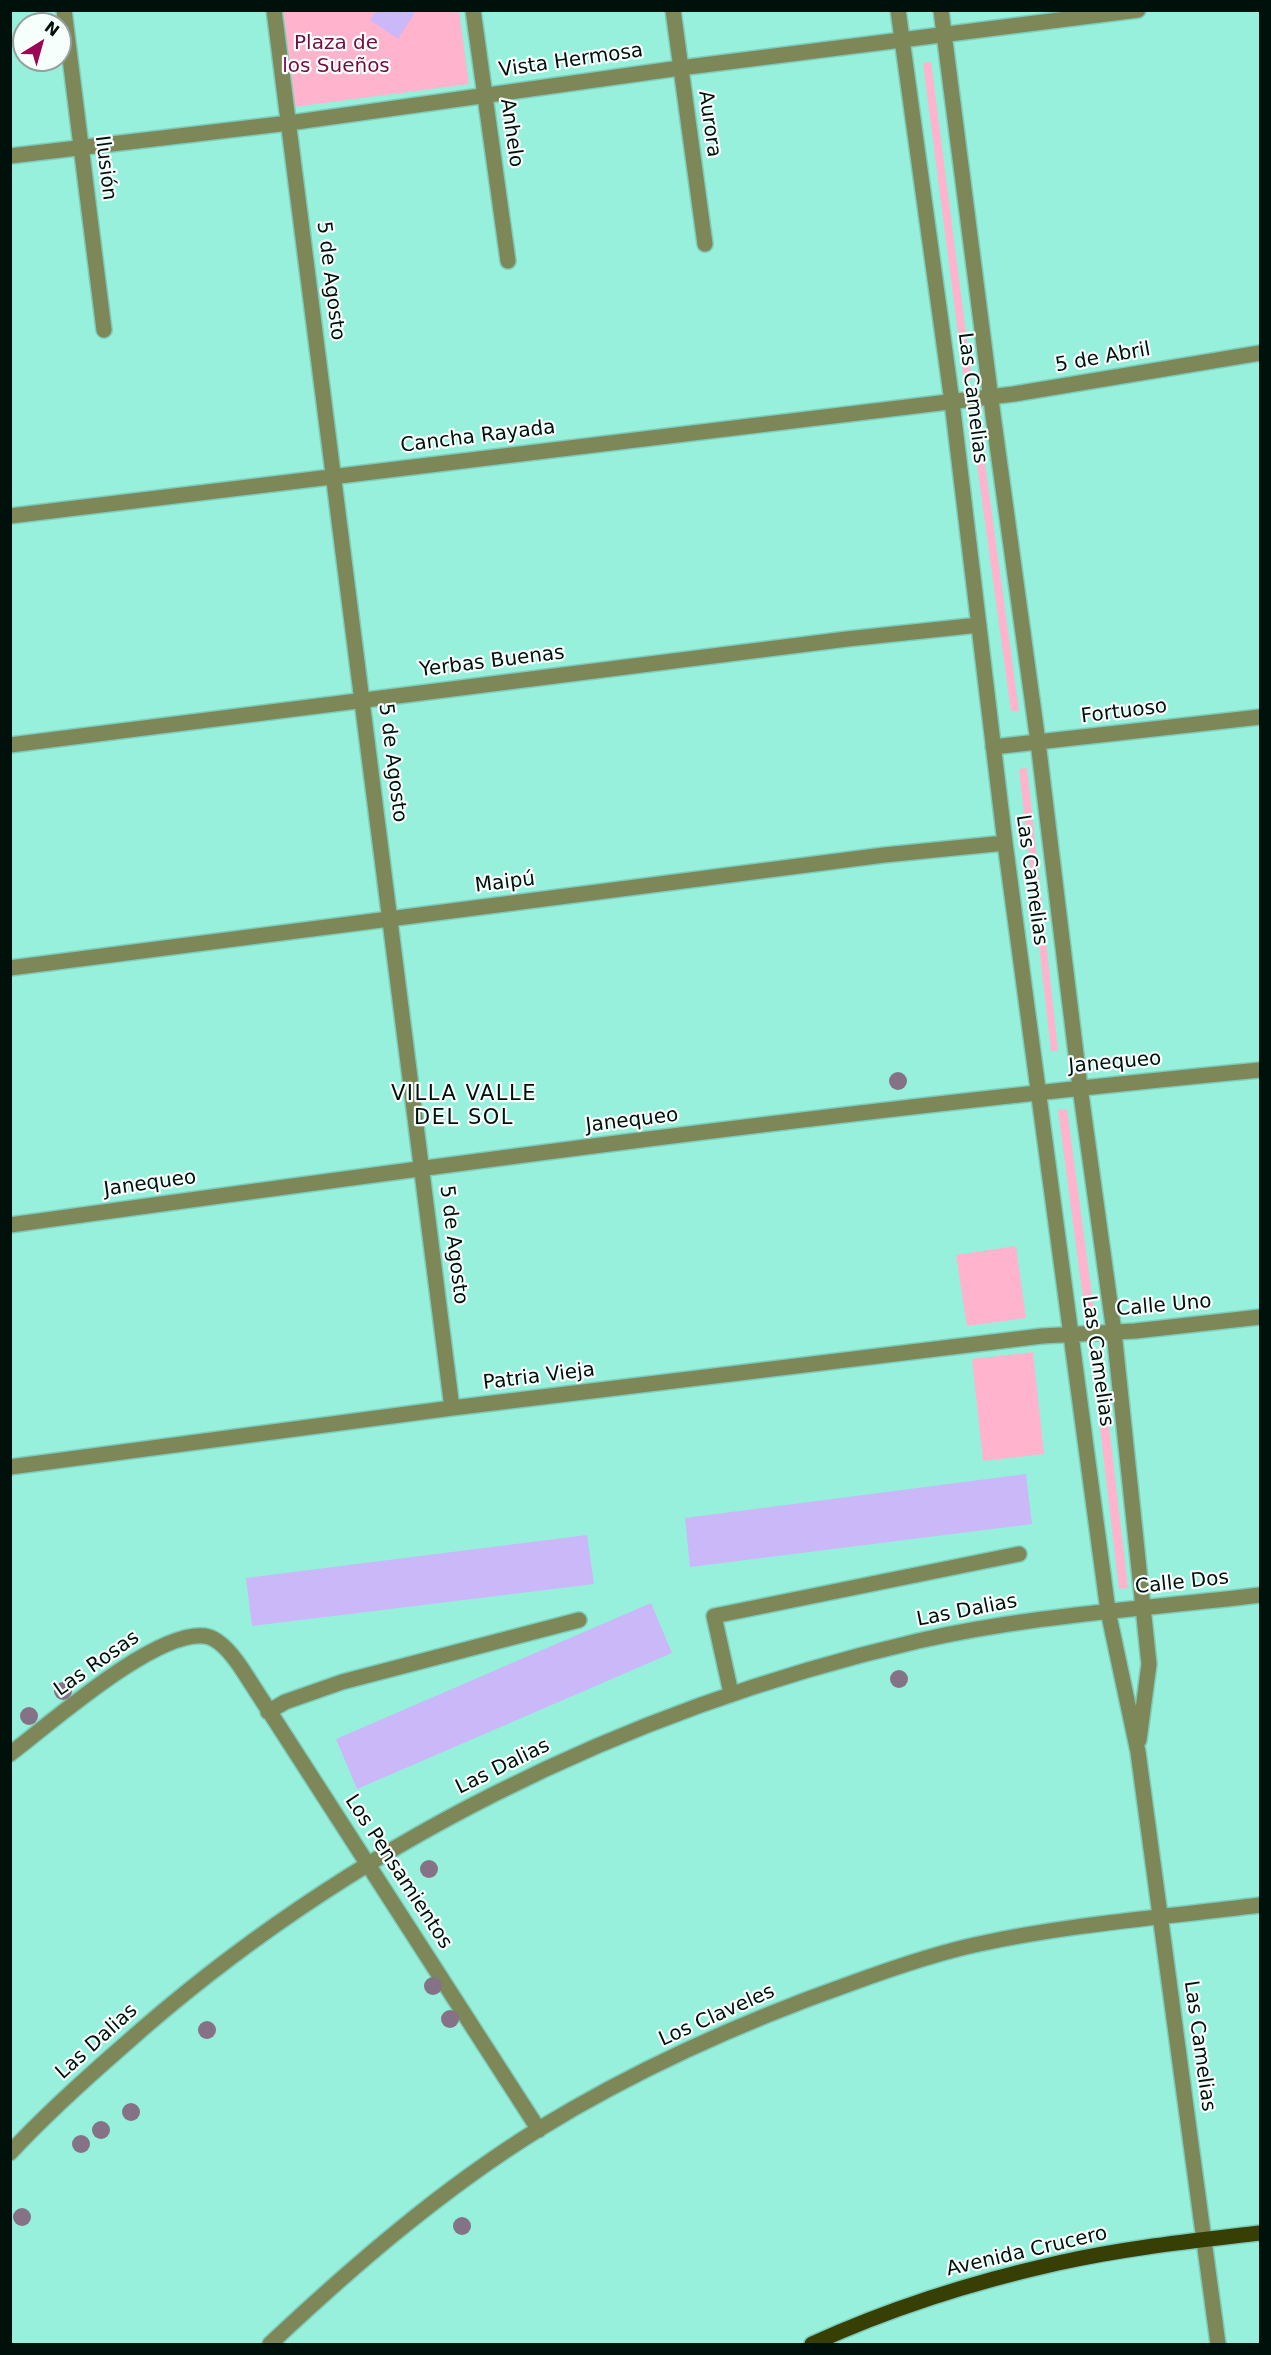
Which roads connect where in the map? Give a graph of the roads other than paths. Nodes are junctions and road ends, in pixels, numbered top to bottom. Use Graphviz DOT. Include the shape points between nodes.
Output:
graph roads {
  1 [pos="64,10"];
  2 [pos="274,10"];
  3 [pos="473,10"];
  4 [pos="673,10"];
  5 [pos="898,10"];
  6 [pos="942,10"];
  7 [pos="1138,10"];
  8 [pos="944,35"];
  9 [pos="902,40"];
  10 [pos="680,68"];
  11 [pos="484,94"];
  12 [pos="289,123"];
  13 [pos="81,148"];
  14 [pos="10,156"];
  15 [pos="705,244"];
  16 [pos="508,261"];
  17 [pos="104,330"];
  18 [pos="1260,353"];
  19 [pos="990,397"];
  20 [pos="952,402"];
  21 [pos="333,475"];
  22 [pos="10,516"];
  23 [pos="979,625"];
  24 [pos="362,699"];
  25 [pos="1260,717"];
  26 [pos="1038,742"];
  27 [pos="10,745"];
  28 [pos="993,747"];
  29 [pos="1005,843"];
  30 [pos="390,918"];
  31 [pos="10,968"];
  32 [pos="1260,1070"];
  33 [pos="1080,1087"];
  34 [pos="1038,1091"];
  35 [pos="422,1168"];
  36 [pos="10,1225"];
  37 [pos="1260,1317"];
  38 [pos="1114,1332"];
  39 [pos="1072,1335"];
  40 [pos="453,1408"];
  41 [pos="10,1467"];
  42 [pos="1018,1554"];
  43 [pos="1260,1595"];
  44 [pos="1144,1609"];
  45 [pos="1108,1611"];
  46 [pos="579,1620"];
  47 [pos="218,1642"];
  48 [pos="731,1693"];
  49 [pos="268,1712"];
  50 [pos="1138,1752"];
  51 [pos="10,1754"];
  52 [pos="369,1864"];
  53 [pos="1260,1905"];
  54 [pos="1160,1917"];
  55 [pos="539,2130"];
  56 [pos="10,2153"];
  57 [pos="1260,2233"];
  58 [pos="1203,2240"];
  59 [pos="270,2344"];
  60 [pos="812,2344"];
  61 [pos="1218,2344"];
  1 -- 13 [label="street, Ilusión"];
  2 -- 12 [label="street, 5 de Agosto"];
  3 -- 11 [label="street, Anhelo"];
  4 -- 10 [label="street, Aurora"];
  5 -- 9 [label="street, Las Camelias"];
  6 -- 8 [label="street, Las Camelias"];
  7 -- 8 [label="street, Vista Hermosa"];
  8 -- 9 [label="street, Vista Hermosa"];
  8 -- 19 [label="street, Las Camelias"];
  9 -- 10 [label="street, Vista Hermosa"];
  9 -- 20 [label="street, Las Camelias"];
  10 -- 11 [label="street, Vista Hermosa"];
  10 -- 15 [label="street, Aurora"];
  11 -- 12 [label="street, Vista Hermosa"];
  11 -- 16 [label="street, Anhelo"];
  12 -- 13 [label="street, Vista Hermosa"];
  12 -- 21 [label="street, 5 de Agosto"];
  13 -- 14 [label="street, Vista Hermosa"];
  13 -- 17 [label="street, Ilusión"];
  18 -- 19 [label="street, 5 de Abril"];
  19 -- 20 [label="street, 5 de Abril"];
  19 -- 26 [label="street, Las Camelias"];
  20 -- 21 [label="street, Cancha Rayada"];
  20 -- 23 [label="street, Las Camelias"];
  21 -- 22 [label="street, Cancha Rayada"];
  21 -- 24 [label="street, 5 de Agosto"];
  23 -- 24 [label="street, Yerbas Buenas"];
  23 -- 28 [label="street, Las Camelias"];
  24 -- 27 [label="street, Yerbas Buenas"];
  24 -- 30 [label="street, 5 de Agosto"];
  25 -- 26 [label="street, Fortuoso"];
  26 -- 28 [label="street, Fortuoso"];
  26 -- 33 [label="street, Las Camelias"];
  28 -- 29 [label="street, Las Camelias"];
  29 -- 30 [label="street, Maipú"];
  29 -- 34 [label="street, Las Camelias"];
  30 -- 31 [label="street, Maipú"];
  30 -- 35 [label="street, 5 de Agosto"];
  32 -- 33 [label="street, Janequeo"];
  33 -- 34 [label="street, Janequeo"];
  33 -- 38 [label="street, Las Camelias"];
  34 -- 35 [label="street, Janequeo"];
  34 -- 39 [label="street, Las Camelias"];
  35 -- 36 [label="street, Janequeo"];
  35 -- 40 [label="street, 5 de Agosto"];
  37 -- 38 [label="street, Calle Uno"];
  38 -- 39 [label="street, Calle Uno"];
  38 -- 44 [label="street, Las Camelias"];
  39 -- 40 [label="street, Patria Vieja"];
  39 -- 45 [label="street, Las Camelias"];
  40 -- 41 [label="street, Patria Vieja"];
  42 -- 48 [label="street" via="714,1616"];
  43 -- 44 [label="street, Calle Dos"];
  44 -- 45 [label="street, Calle Dos"];
  44 -- 50 [label="street, Las Camelias" via="1149,1664"];
  45 -- 48 [label="street, Las Dalias" via="1017,1622 920,1641"];
  45 -- 50 [label="street, Las Camelias"];
  46 -- 49 [label="street" via="342,1682"];
  47 -- 49 [label="street, Los Pensamientos" via="232,1654"];
  47 -- 51 [label="street, Las Rosas" via="207,1636 195,1636 178,1638 159,1647"];
  48 -- 52 [label="street, Las Dalias" via="548,1767 460,1811"];
  49 -- 52 [label="street, Los Pensamientos"];
  50 -- 54 [label="street, Las Camelias"];
  52 -- 55 [label="street, Los Pensamientos"];
  52 -- 56 [label="street, Las Dalias" via="251,1943 150,2021"];
  53 -- 54 [label="street, Los Claveles"];
  54 -- 55 [label="street, Los Claveles" via="978,1944 888,1970 799,2001 712,2038"];
  54 -- 58 [label="street, Las Camelias"];
  55 -- 59 [label="street, Los Claveles" via="401,2229"];
  57 -- 58 [label="main road, Avenida Crucero"];
  58 -- 60 [label="main road, Avenida Crucero" via="1070,2260 989,2279 921,2300"];
  58 -- 61 [label="street, Las Camelias"];
}
